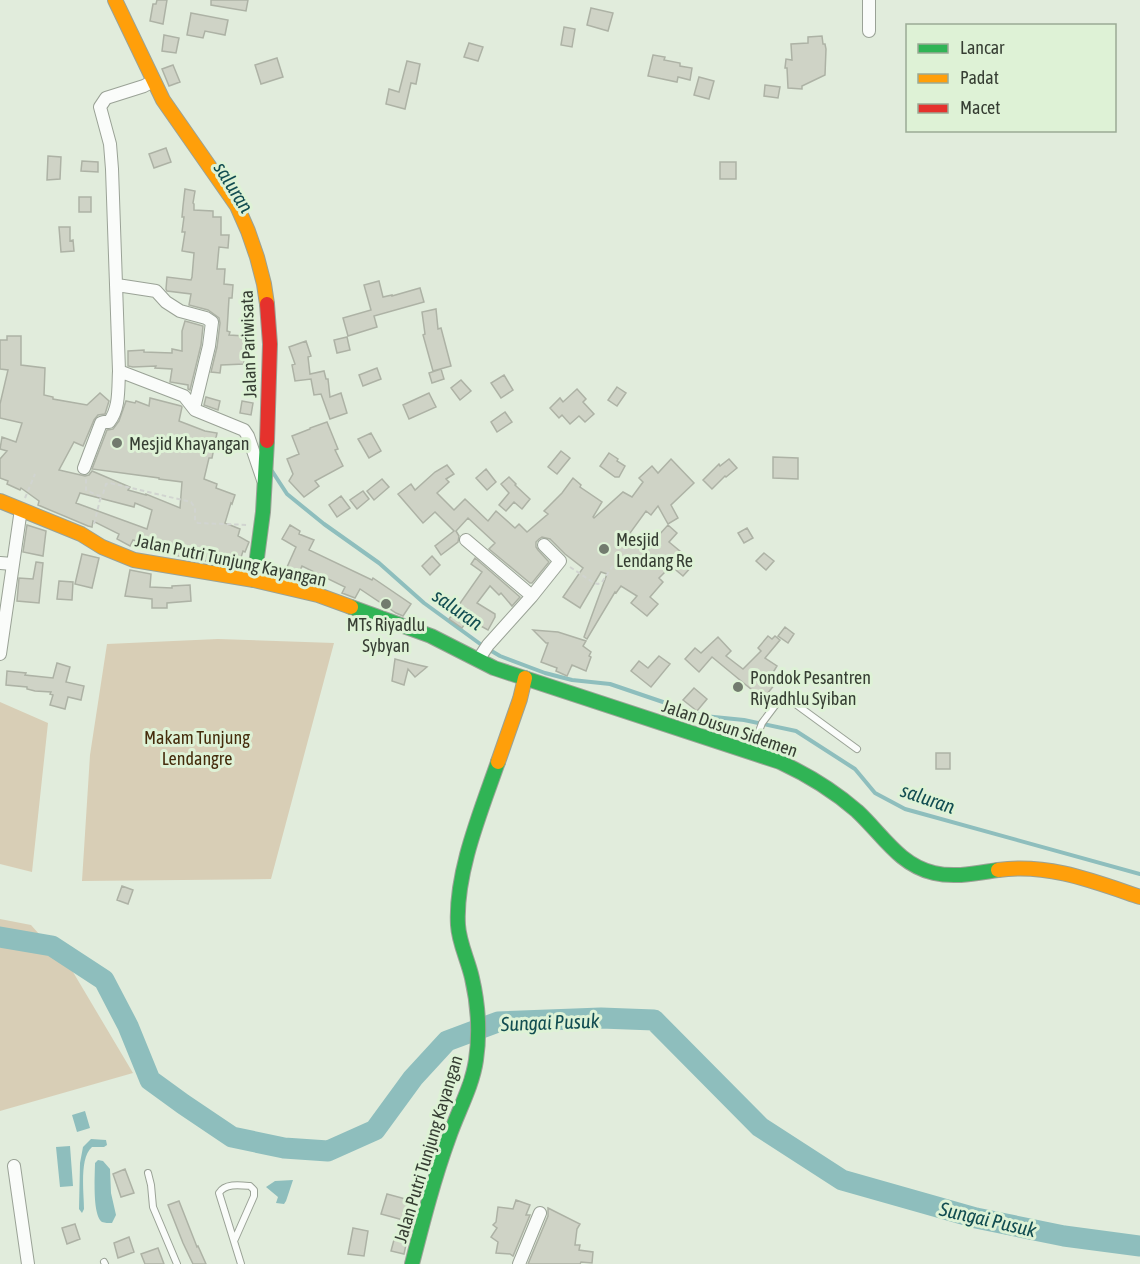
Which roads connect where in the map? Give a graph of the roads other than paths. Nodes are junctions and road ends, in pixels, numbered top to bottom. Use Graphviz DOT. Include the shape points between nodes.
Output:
graph roads {
  1 [pos="115,0"];
  2 [pos="869,0"];
  3 [pos="869,31"];
  4 [pos="149,84"];
  5 [pos="117,285"];
  6 [pos="119,371"];
  7 [pos="194,408"];
  8 [pos="84,468"];
  9 [pos="266,486"];
  10 [pos="0,501"];
  11 [pos="21,509"];
  12 [pos="466,540"];
  13 [pos="544,545"];
  14 [pos="6,563"];
  15 [pos="254,580"];
  16 [pos="532,596"];
  17 [pos="0,654"];
  18 [pos="479,658"];
  19 [pos="525,678"];
  20 [pos="857,749"];
  21 [pos="764,756"];
  22 [pos="1140,897"];
  23 [pos="14,1166"];
  24 [pos="148,1173"];
  25 [pos="540,1213"];
  26 [pos="235,1239"];
  27 [pos="28,1264"];
  28 [pos="177,1264"];
  29 [pos="241,1264"];
  30 [pos="412,1264"];
  31 [pos="519,1264"];
  1 -- 4 [label="street, Jalan Pariwisata"];
  2 -- 3 [label="street"];
  4 -- 5 [label="street" via="106,98 100,107 110,144"];
  4 -- 9 [label="street, Jalan Pariwisata" via="237,206 259,262 269,329"];
  5 -- 6 [label="street"];
  5 -- 7 [label="street" via="156,291 180,311 212,322"];
  6 -- 7 [label="street" via="184,396"];
  6 -- 8 [label="street" via="114,414 109,422 100,423"];
  7 -- 9 [label="street" via="244,430"];
  9 -- 15 [label="street, Jalan Pariwisata"];
  10 -- 11 [label="street, Jalan Putri Tunjung Kayangan"];
  11 -- 14 [label="street"];
  11 -- 15 [label="street, Jalan Putri Tunjung Kayangan" via="134,560"];
  12 -- 16 [label="street"];
  13 -- 16 [label="street" via="560,561"];
  14 -- 17 [label="street"];
  15 -- 18 [label="street, Jalan Putri Tunjung Kayangan" via="318,595"];
  16 -- 18 [label="street"];
  18 -- 19 [label="street, Jalan Putri Tunjung Kayangan" via="494,668"];
  19 -- 21 [label="street, Jalan Dusun Sidemen"];
  19 -- 30 [label="street, Jalan Putri Tunjung Kayangan" via="475,827 463,877 458,928 472,980 477,1049"];
  20 -- 21 [label="lane" via="786,699 777,703 762,723 758,734"];
  21 -- 22 [label="street, Jalan Dusun Sidemen" via="831,790 863,817 891,849 920,868 957,876 1014,868 1048,870"];
  23 -- 27 [label="street"];
  24 -- 28 [label="lane" via="153,1207"];
  25 -- 31 [label="street"];
  26 -- 26 [label="lane" via="219,1193 224,1186 248,1186 253,1188 254,1196"];
  26 -- 29 [label="lane"];
}
